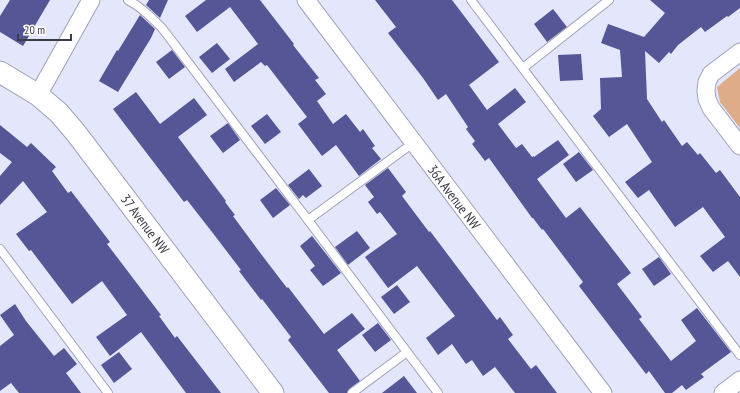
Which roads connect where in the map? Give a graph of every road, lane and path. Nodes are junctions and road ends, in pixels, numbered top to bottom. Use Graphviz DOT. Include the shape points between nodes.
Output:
graph roads {
  1 [pos="91,0"];
  2 [pos="128,0"];
  3 [pos="306,0"];
  4 [pos="471,0"];
  5 [pos="609,0"];
  6 [pos="740,52"];
  7 [pos="523,68"];
  8 [pos="0,72"];
  9 [pos="38,94"];
  10 [pos="413,143"];
  11 [pos="740,146"];
  12 [pos="308,220"];
  13 [pos="0,249"];
  14 [pos="407,352"];
  15 [pos="740,355"];
  16 [pos="740,380"];
  17 [pos="108,393"];
  18 [pos="273,393"];
  19 [pos="352,393"];
  20 [pos="438,393"];
  21 [pos="603,393"];
  22 [pos="723,393"];
  1 -- 9 [label="street"];
  2 -- 12 [label="lane" via="150,15 162,28"];
  3 -- 10 [label="street, 36A Avenue NW"];
  4 -- 7 [label="lane"];
  5 -- 7 [label="lane"];
  6 -- 11 [label="street" via="711,74 706,92 711,108"];
  7 -- 15 [label="lane"];
  8 -- 9 [label="street, 37 Avenue NW"];
  9 -- 18 [label="street, 37 Avenue NW" via="76,133"];
  10 -- 12 [label="lane"];
  10 -- 21 [label="street, 36A Avenue NW"];
  12 -- 14 [label="lane"];
  13 -- 17 [label="lane"];
  14 -- 19 [label="lane"];
  14 -- 20 [label="lane"];
  16 -- 22 [label="street"];
}
